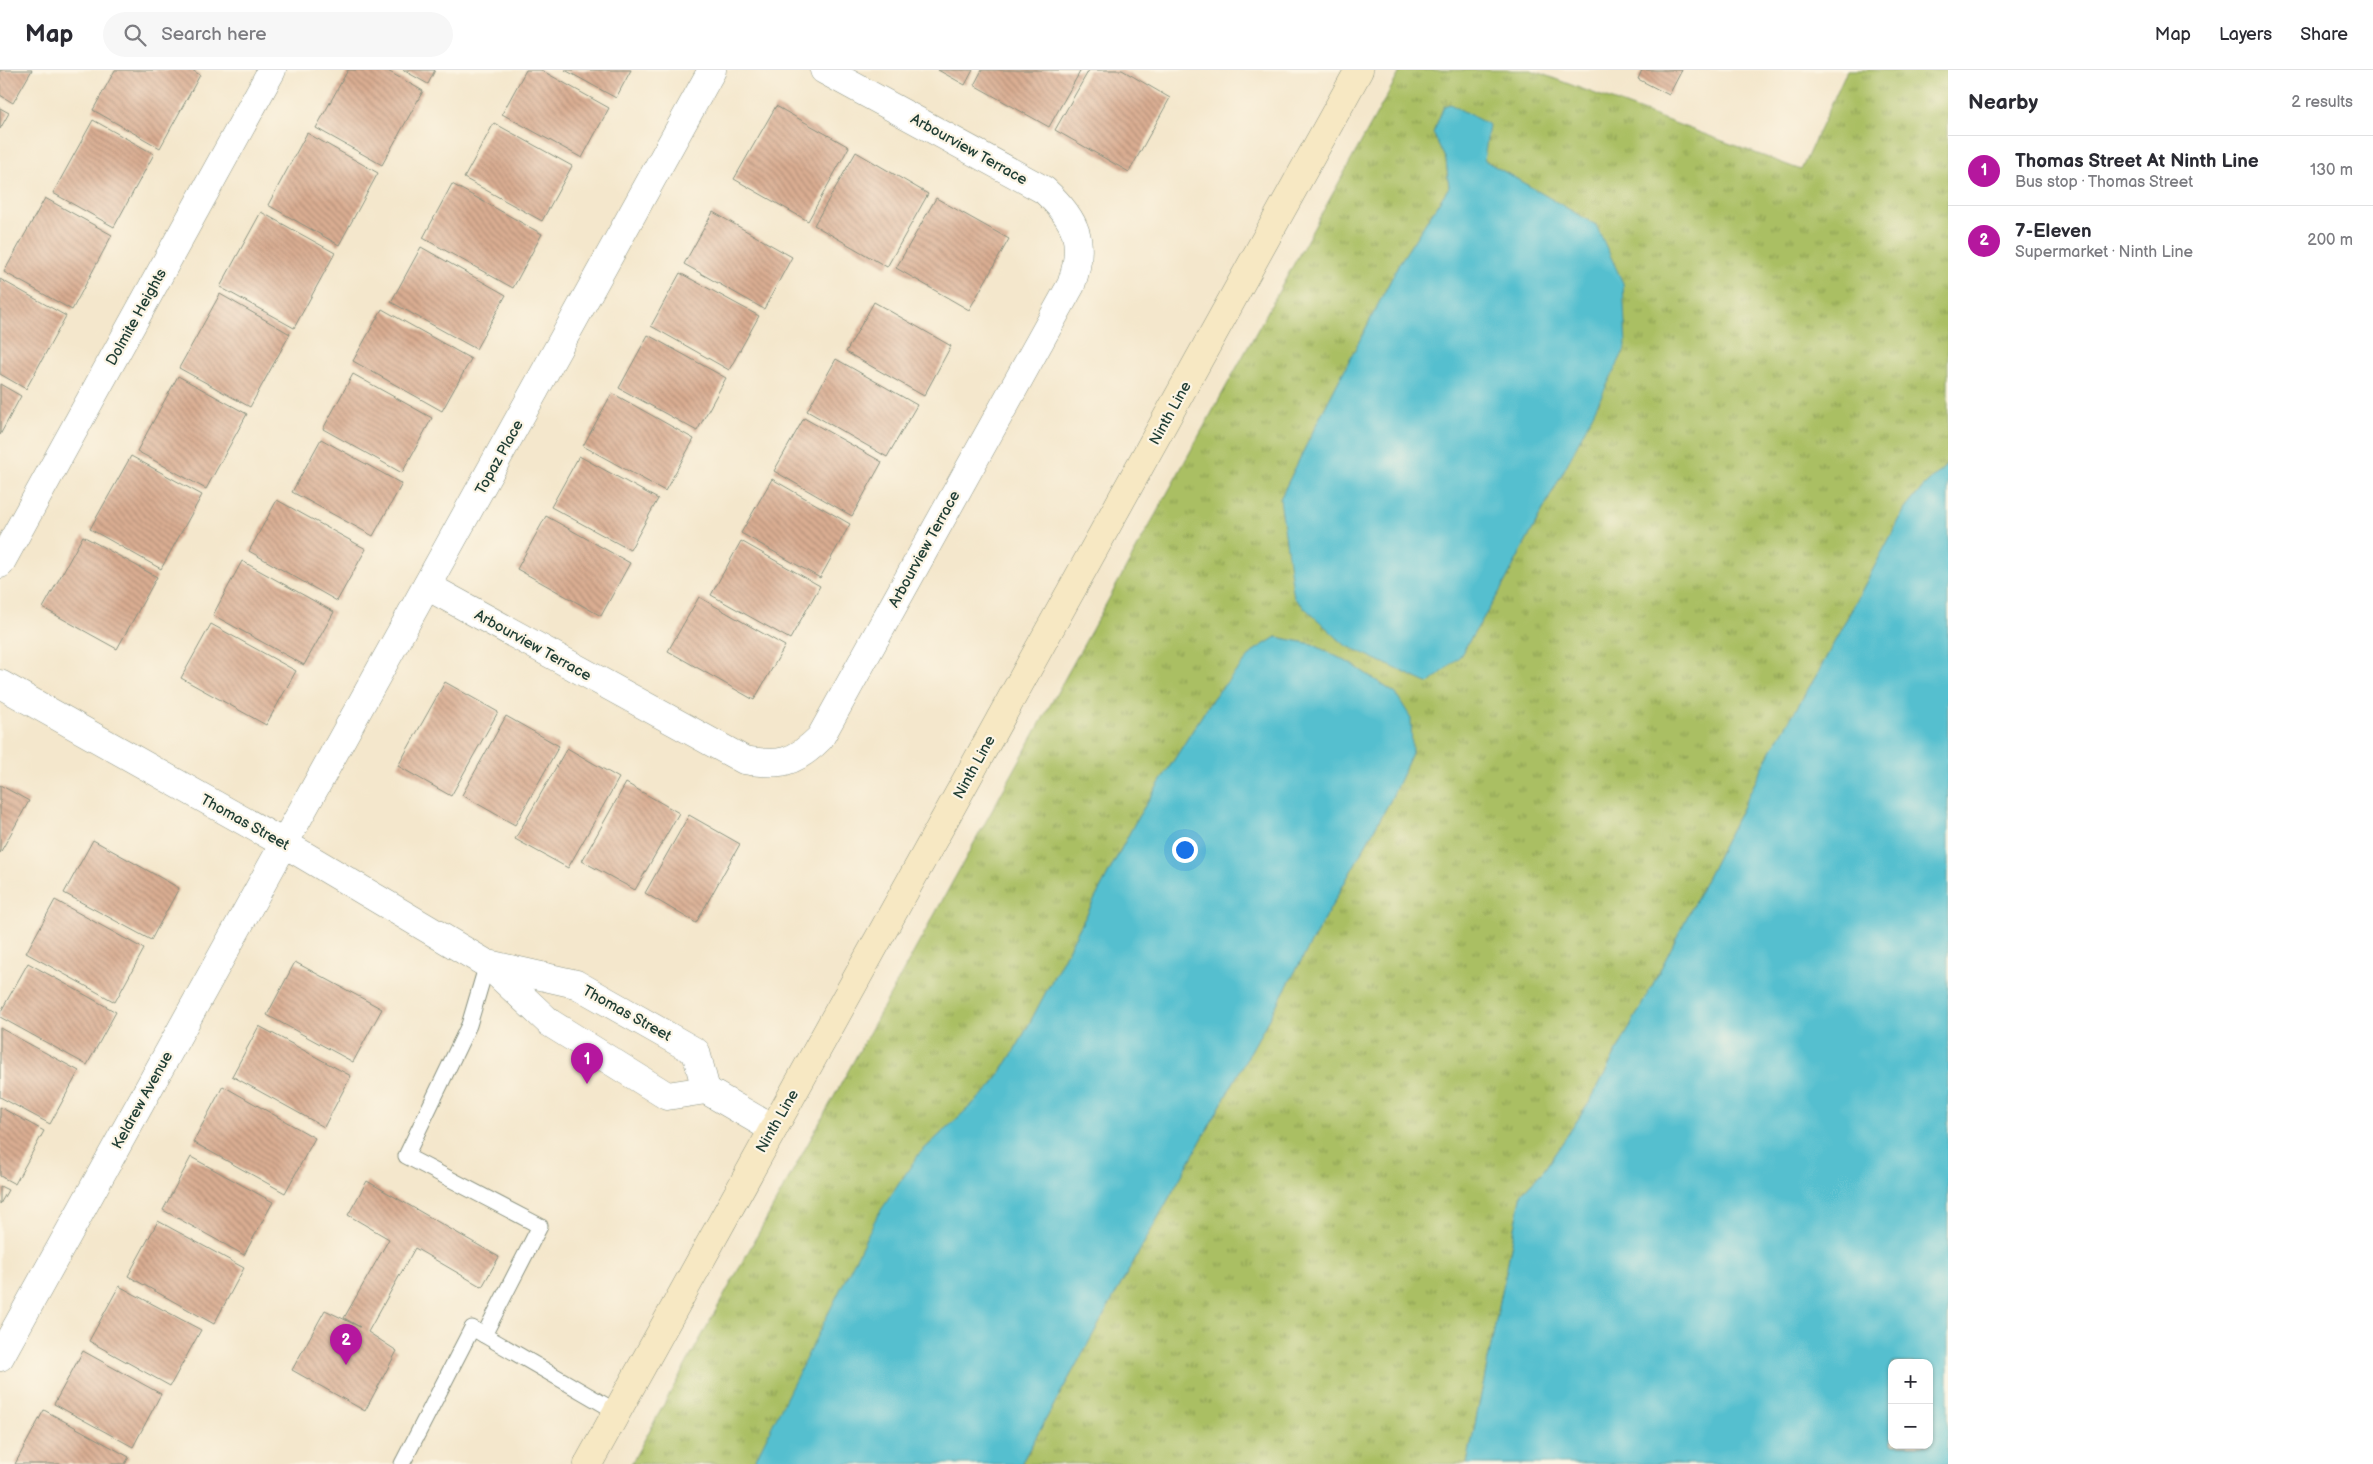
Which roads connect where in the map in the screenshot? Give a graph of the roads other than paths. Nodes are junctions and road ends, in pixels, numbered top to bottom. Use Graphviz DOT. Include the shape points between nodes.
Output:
graph roads {
  1 [pos="272,70"];
  2 [pos="712,70"];
  3 [pos="824,70"];
  4 [pos="1359,70"];
  5 [pos="0,564"];
  6 [pos="428,586"];
  7 [pos="0,684"];
  8 [pos="285,844"];
  9 [pos="487,964"];
  10 [pos="706,1090"];
  11 [pos="773,1129"];
  12 [pos="484,1335"];
  13 [pos="0,1358"];
  14 [pos="617,1412"];
  15 [pos="402,1464"];
  16 [pos="588,1464"];
  1 -- 5 [label="street, Dolmite Heights"];
  2 -- 6 [label="street, Topaz Place"];
  3 -- 6 [label="street, Arbourview Terrace" via="1044,190 1062,206 1074,227 1078,264 1071,285 820,738 804,754 784,762 765,764 744,760"];
  4 -- 11 [label="main road, Ninth Line"];
  6 -- 8 [label="street, Topaz Place"];
  7 -- 8 [label="street, Thomas Street"];
  8 -- 9 [label="street, Thomas Street"];
  8 -- 13 [label="street, Keldrew Avenue"];
  9 -- 10 [label="street, Thomas Street" via="550,1023 667,1096"];
  9 -- 10 [label="street, Thomas Street" via="576,984 696,1052"];
  9 -- 12 [label="lane" via="469,1025 406,1156 540,1226"];
  10 -- 11 [label="street"];
  11 -- 14 [label="main road, Ninth Line"];
  12 -- 14 [label="lane"];
  12 -- 15 [label="lane" via="472,1328"];
  14 -- 16 [label="main road, Ninth Line"];
}
